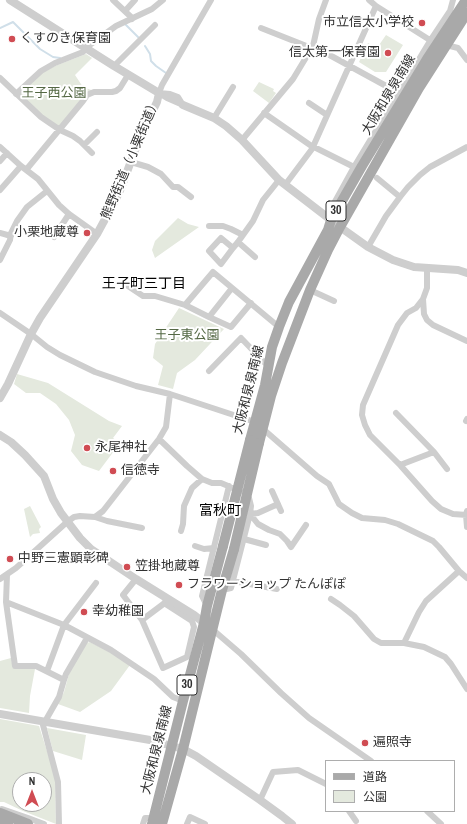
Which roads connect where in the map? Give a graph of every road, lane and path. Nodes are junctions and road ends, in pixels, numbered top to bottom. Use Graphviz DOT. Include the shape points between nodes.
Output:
graph roads {
  1 [pos="10,0"];
  2 [pos="113,0"];
  3 [pos="135,0"];
  4 [pos="211,0"];
  5 [pos="326,0"];
  6 [pos="369,0"];
  7 [pos="453,0"];
  8 [pos="466,0"];
  9 [pos="158,1"];
  10 [pos="376,6"];
  11 [pos="125,11"];
  12 [pos="467,13"];
  13 [pos="132,19"];
  14 [pos="155,25"];
  15 [pos="261,28"];
  16 [pos="438,43"];
  17 [pos="312,46"];
  18 [pos="88,49"];
  19 [pos="467,60"];
  20 [pos="114,66"];
  21 [pos="350,66"];
  22 [pos="128,75"];
  23 [pos="0,78"];
  24 [pos="233,87"];
  25 [pos="159,93"];
  26 [pos="399,93"];
  27 [pos="16,94"];
  28 [pos="309,103"];
  29 [pos="183,105"];
  30 [pos="264,113"];
  31 [pos="327,114"];
  32 [pos="214,118"];
  33 [pos="60,130"];
  34 [pos="97,132"];
  35 [pos="242,140"];
  36 [pos="84,145"];
  37 [pos="313,146"];
  38 [pos="0,147"];
  39 [pos="467,147"];
  40 [pos="7,153"];
  41 [pos="92,153"];
  42 [pos="0,161"];
  43 [pos="131,162"];
  44 [pos="354,167"];
  45 [pos="24,168"];
  46 [pos="377,178"];
  47 [pos="282,182"];
  48 [pos="0,190"];
  49 [pos="47,190"];
  50 [pos="400,196"];
  51 [pos="191,198"];
  52 [pos="69,214"];
  53 [pos="331,220"];
  54 [pos="209,226"];
  55 [pos="340,227"];
  56 [pos="0,233"];
  57 [pos="97,234"];
  58 [pos="243,235"];
  59 [pos="11,236"];
  60 [pos="54,237"];
  61 [pos="238,242"];
  62 [pos="368,246"];
  63 [pos="233,248"];
  64 [pos="255,257"];
  65 [pos="0,260"];
  66 [pos="427,267"];
  67 [pos="467,273"];
  68 [pos="128,286"];
  69 [pos="232,288"];
  70 [pos="310,290"];
  71 [pos="423,299"];
  72 [pos="334,301"];
  73 [pos="251,304"];
  74 [pos="185,305"];
  75 [pos="0,313"];
  76 [pos="209,318"];
  77 [pos="279,327"];
  78 [pos="30,334"];
  79 [pos="467,341"];
  80 [pos="269,365"];
  81 [pos="209,371"];
  82 [pos="170,394"];
  83 [pos="0,398"];
  84 [pos="396,413"];
  85 [pos="259,425"];
  86 [pos="1,437"];
  87 [pos="159,439"];
  88 [pos="255,442"];
  89 [pos="434,452"];
  90 [pos="400,465"];
  91 [pos="447,469"];
  92 [pos="202,479"];
  93 [pos="229,486"];
  94 [pos="272,491"];
  95 [pos="278,504"];
  96 [pos="281,510"];
  97 [pos="467,513"];
  98 [pos="250,514"];
  99 [pos="96,517"];
  100 [pos="67,522"];
  101 [pos="306,525"];
  102 [pos="467,527"];
  103 [pos="142,528"];
  104 [pos="181,531"];
  105 [pos="244,539"];
  106 [pos="266,545"];
  107 [pos="195,546"];
  108 [pos="218,547"];
  109 [pos="459,571"];
  110 [pos="7,575"];
  111 [pos="467,578"];
  112 [pos="0,579"];
  113 [pos="136,579"];
  114 [pos="269,580"];
  115 [pos="233,581"];
  116 [pos="96,583"];
  117 [pos="267,587"];
  118 [pos="277,589"];
  119 [pos="222,590"];
  120 [pos="331,599"];
  121 [pos="167,601"];
  122 [pos="6,602"];
  123 [pos="142,620"];
  124 [pos="64,625"];
  125 [pos="208,626"];
  126 [pos="87,638"];
  127 [pos="404,643"];
  128 [pos="47,671"];
  129 [pos="64,680"];
  130 [pos="465,681"];
  131 [pos="467,689"];
  132 [pos="183,701"];
  133 [pos="0,714"];
  134 [pos="45,721"];
  135 [pos="172,745"];
  136 [pos="183,749"];
  137 [pos="370,760"];
  138 [pos="325,784"];
  139 [pos="260,800"];
  140 [pos="0,809"];
  141 [pos="350,812"];
  142 [pos="428,812"];
  143 [pos="0,813"];
  144 [pos="356,821"];
  145 [pos="0,823"];
  146 [pos="159,823"];
  147 [pos="8,824"];
  148 [pos="28,824"];
  149 [pos="44,824"];
  150 [pos="59,824"];
  151 [pos="143,824"];
  152 [pos="187,824"];
  153 [pos="205,824"];
  154 [pos="292,824"];
  155 [pos="441,824"];
  1 -- 18 [label="street"];
  2 -- 11 [label="street"];
  3 -- 11 [label="street"];
  4 -- 25 [label="street, 熊野街道（小栗街道）"];
  5 -- 17 [label="street"];
  6 -- 10 [label="street"];
  7 -- 16 [label="street"];
  8 -- 16 [label="main road, 大阪和泉泉南線 / 30"];
  9 -- 13 [label="street" via="152,9"];
  10 -- 16 [label="street"];
  10 -- 21 [label="street"];
  11 -- 13 [label="street"];
  12 -- 16 [label="main road, 大阪和泉泉南線 / 30"];
  13 -- 18 [label="street" via="116,26"];
  14 -- 20 [label="street"];
  15 -- 17 [label="street"];
  16 -- 19 [label="street" via="458,48"];
  16 -- 26 [label="street"];
  16 -- 53 [label="main road, 大阪和泉泉南線 / 30"];
  16 -- 55 [label="main road, 大阪和泉泉南線 / 30" via="419,88"];
  17 -- 21 [label="street"];
  17 -- 30 [label="street" via="292,79"];
  18 -- 20 [label="street"];
  18 -- 27 [label="street" via="41,71"];
  20 -- 22 [label="street"];
  21 -- 26 [label="street"];
  21 -- 31 [label="street"];
  22 -- 25 [label="street"];
  22 -- 33 [label="street" via="116,91 94,92 87,95"];
  23 -- 27 [label="street"];
  24 -- 32 [label="street"];
  25 -- 29 [label="street"];
  25 -- 43 [label="street, 熊野街道（小栗街道）"];
  26 -- 44 [label="street"];
  27 -- 33 [label="street"];
  28 -- 31 [label="street"];
  29 -- 32 [label="street"];
  30 -- 35 [label="street"];
  30 -- 37 [label="street"];
  31 -- 37 [label="street"];
  32 -- 35 [label="street"];
  33 -- 36 [label="street"];
  33 -- 45 [label="street"];
  34 -- 36 [label="street"];
  35 -- 47 [label="street"];
  36 -- 41 [label="street"];
  37 -- 44 [label="street"];
  37 -- 47 [label="street"];
  38 -- 40 [label="street"];
  39 -- 50 [label="street" via="420,175"];
  40 -- 42 [label="street"];
  40 -- 45 [label="street"];
  43 -- 51 [label="street" via="161,174 173,187 178,187"];
  43 -- 57 [label="street, 熊野街道（小栗街道）" via="116,199"];
  44 -- 53 [label="street" via="332,207"];
  45 -- 48 [label="street"];
  45 -- 49 [label="street"];
  46 -- 50 [label="street"];
  47 -- 53 [label="street"];
  47 -- 58 [label="street" via="263,200"];
  49 -- 52 [label="street"];
  49 -- 59 [label="street" via="28,206 17,221"];
  50 -- 62 [label="street"];
  52 -- 57 [label="street"];
  52 -- 60 [label="street"];
  53 -- 55 [label="street"];
  53 -- 77 [label="main road, 大阪和泉泉南線 / 30"];
  54 -- 58 [label="street" via="223,226"];
  55 -- 62 [label="street"];
  55 -- 70 [label="main road, 大阪和泉泉南線 / 30"];
  56 -- 59 [label="street"];
  57 -- 78 [label="street, 熊野街道（小栗街道）"];
  58 -- 61 [label="street"];
  59 -- 65 [label="street"];
  61 -- 63 [label="street"];
  61 -- 64 [label="street"];
  62 -- 66 [label="street" via="393,260 414,267"];
  66 -- 67 [label="street"];
  66 -- 71 [label="street"];
  68 -- 74 [label="street" via="143,296 155,296"];
  69 -- 73 [label="street"];
  69 -- 74 [label="street" via="213,272"];
  69 -- 76 [label="street"];
  70 -- 72 [label="street"];
  70 -- 85 [label="main road, 大阪和泉泉南線 / 30"];
  71 -- 79 [label="street" via="427,320"];
  71 -- 90 [label="street" via="398,325 363,405 362,416 370,435"];
  73 -- 76 [label="street" via="231,327"];
  73 -- 77 [label="street"];
  74 -- 76 [label="street"];
  75 -- 78 [label="street"];
  77 -- 80 [label="main road, 大阪和泉泉南線 / 30"];
  78 -- 82 [label="street" via="60,355 95,372"];
  78 -- 83 [label="street, 熊野街道（小栗街道）"];
  80 -- 81 [label="street" via="265,364 241,338"];
  80 -- 85 [label="main road, 大阪和泉泉南線 / 30"];
  82 -- 85 [label="street"];
  82 -- 87 [label="street" via="166,427"];
  84 -- 89 [label="street"];
  85 -- 88 [label="main road, 大阪和泉泉南線 / 30"];
  85 -- 109 [label="street" via="329,484 339,504 362,518 398,524 433,541"];
  86 -- 100 [label="street" via="25,454 44,476 53,499"];
  87 -- 92 [label="street"];
  87 -- 99 [label="street"];
  88 -- 108 [label="main road, 大阪和泉泉南線 / 30, bridge"];
  88 -- 119 [label="main road, 大阪和泉泉南線 / 30, bridge" via="234,549"];
  89 -- 90 [label="street"];
  89 -- 91 [label="street"];
  90 -- 97 [label="street" via="441,509 453,514"];
  92 -- 93 [label="street"];
  92 -- 104 [label="street" via="192,488 184,506"];
  93 -- 98 [label="street" via="243,492 249,498"];
  93 -- 108 [label="street"];
  94 -- 95 [label="street"];
  95 -- 96 [label="street"];
  95 -- 98 [label="street"];
  97 -- 102 [label="street"];
  98 -- 101 [label="street" via="258,524 280,534 291,547"];
  98 -- 105 [label="street"];
  99 -- 100 [label="street" via="74,517"];
  99 -- 103 [label="street"];
  100 -- 110 [label="street"];
  100 -- 113 [label="street" via="91,549"];
  105 -- 106 [label="street"];
  105 -- 115 [label="street"];
  107 -- 108 [label="street" via="204,549"];
  108 -- 125 [label="main road, 大阪和泉泉南線 / 30" via="207,606"];
  109 -- 111 [label="street"];
  109 -- 127 [label="street" via="426,601"];
  110 -- 112 [label="street"];
  110 -- 122 [label="street"];
  113 -- 121 [label="street"];
  113 -- 123 [label="street" via="123,595"];
  114 -- 117 [label="street"];
  115 -- 117 [label="street"];
  115 -- 119 [label="street" via="231,588"];
  116 -- 124 [label="street"];
  117 -- 118 [label="street"];
  119 -- 125 [label="main road, 大阪和泉泉南線 / 30"];
  120 -- 127 [label="street" via="354,616 374,638 381,642"];
  121 -- 123 [label="street"];
  121 -- 123 [label="street" via="192,621 194,627 187,657 164,668"];
  121 -- 125 [label="street" via="194,615"];
  122 -- 124 [label="street"];
  122 -- 128 [label="street" via="16,666 33,666"];
  124 -- 126 [label="street"];
  124 -- 128 [label="street"];
  125 -- 132 [label="main road, 大阪和泉泉南線 / 30"];
  125 -- 136 [label="main road, 大阪和泉泉南線 / 30"];
  125 -- 137 [label="street" via="309,718"];
  126 -- 129 [label="street"];
  126 -- 132 [label="street" via="127,660 154,679 173,697"];
  127 -- 130 [label="street" via="424,647 445,657"];
  128 -- 129 [label="street"];
  129 -- 134 [label="street" via="59,697"];
  130 -- 131 [label="street"];
  132 -- 135 [label="main road, 大阪和泉泉南線 / 30"];
  133 -- 134 [label="street"];
  134 -- 135 [label="street"];
  134 -- 150 [label="street" via="43,725 58,782"];
  135 -- 136 [label="street"];
  135 -- 146 [label="main road, 大阪和泉泉南線 / 30"];
  136 -- 139 [label="street"];
  136 -- 146 [label="main road, 大阪和泉泉南線 / 30"];
  138 -- 139 [label="street" via="298,770 273,772"];
  139 -- 154 [label="street"];
  140 -- 149 [label="street"];
  141 -- 144 [label="street"];
  142 -- 155 [label="street"];
  143 -- 148 [label="main road"];
  145 -- 147 [label="main road"];
  146 -- 151 [label="street" via="145,818"];
  152 -- 153 [label="street" via="190,817 200,818"];
}
